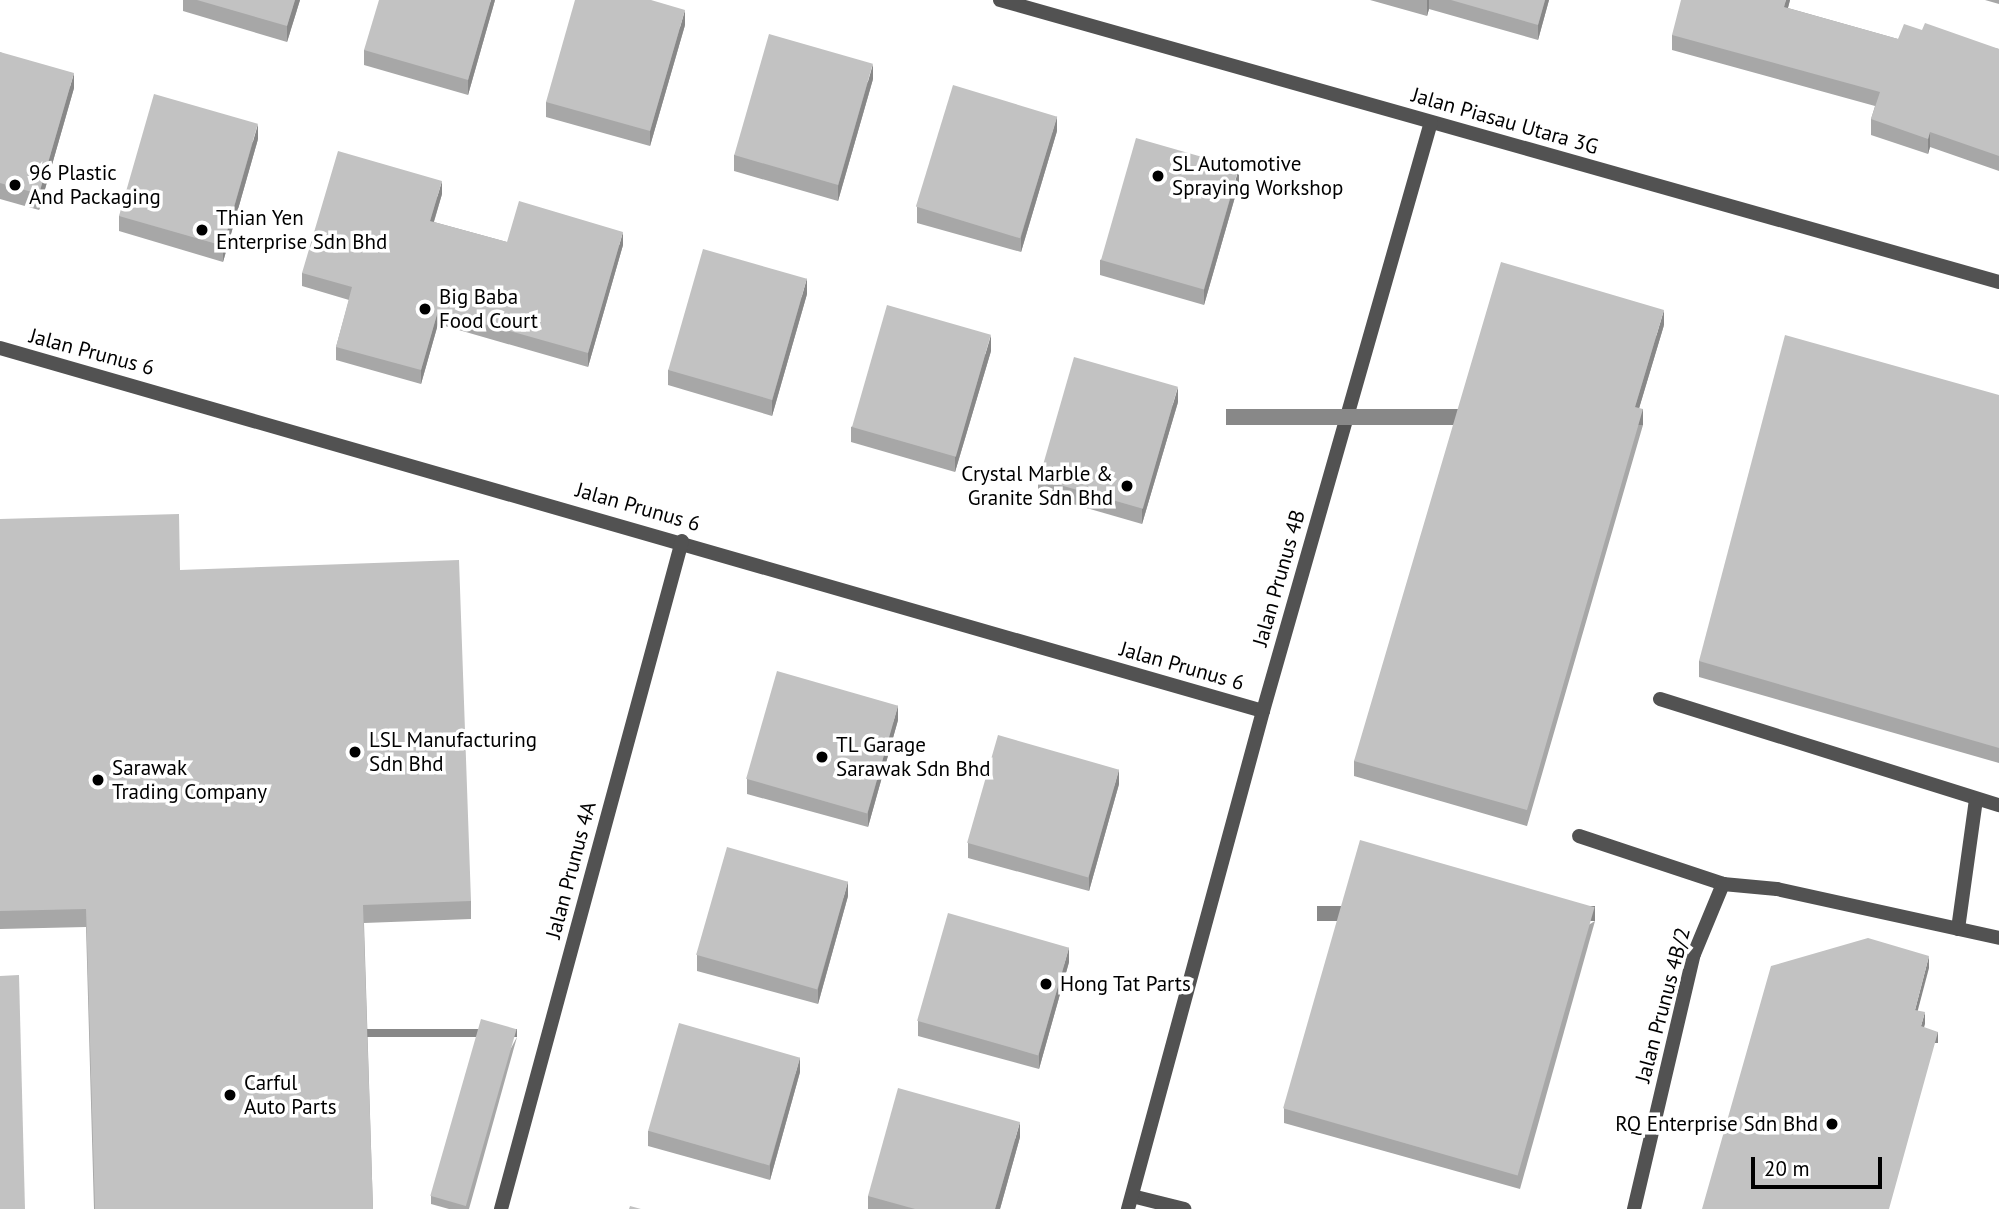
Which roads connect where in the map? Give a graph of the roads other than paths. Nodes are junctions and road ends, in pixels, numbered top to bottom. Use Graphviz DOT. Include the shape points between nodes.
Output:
graph roads {
  1 [pos="1000,0"];
  2 [pos="1432,122"];
  3 [pos="1999,282"];
  4 [pos="0,348"];
  5 [pos="682,541"];
  6 [pos="1660,699"];
  7 [pos="1263,711"];
  8 [pos="1976,800"];
  9 [pos="1999,805"];
  10 [pos="1578,836"];
  11 [pos="1723,884"];
  12 [pos="1958,929"];
  13 [pos="1999,938"];
  14 [pos="1130,1202"];
  15 [pos="500,1209"];
  16 [pos="1184,1209"];
  17 [pos="1634,1209"];
  1 -- 2 [label="street, Jalan Piasau Utara 3G"];
  2 -- 3 [label="street, Jalan Piasau Utara 3G"];
  2 -- 7 [label="street, Jalan Prunus 4B"];
  4 -- 5 [label="street, Jalan Prunus 6"];
  5 -- 7 [label="street, Jalan Prunus 6"];
  5 -- 15 [label="street, Jalan Prunus 4A"];
  6 -- 8 [label="street"];
  7 -- 14 [label="street, Jalan Prunus 4B"];
  8 -- 9 [label="street"];
  8 -- 12 [label="street"];
  10 -- 11 [label="street"];
  11 -- 12 [label="street" via="1777,888"];
  11 -- 17 [label="street, Jalan Prunus 4B/2" via="1694,954"];
  12 -- 13 [label="street"];
  14 -- 16 [label="street"];
}
